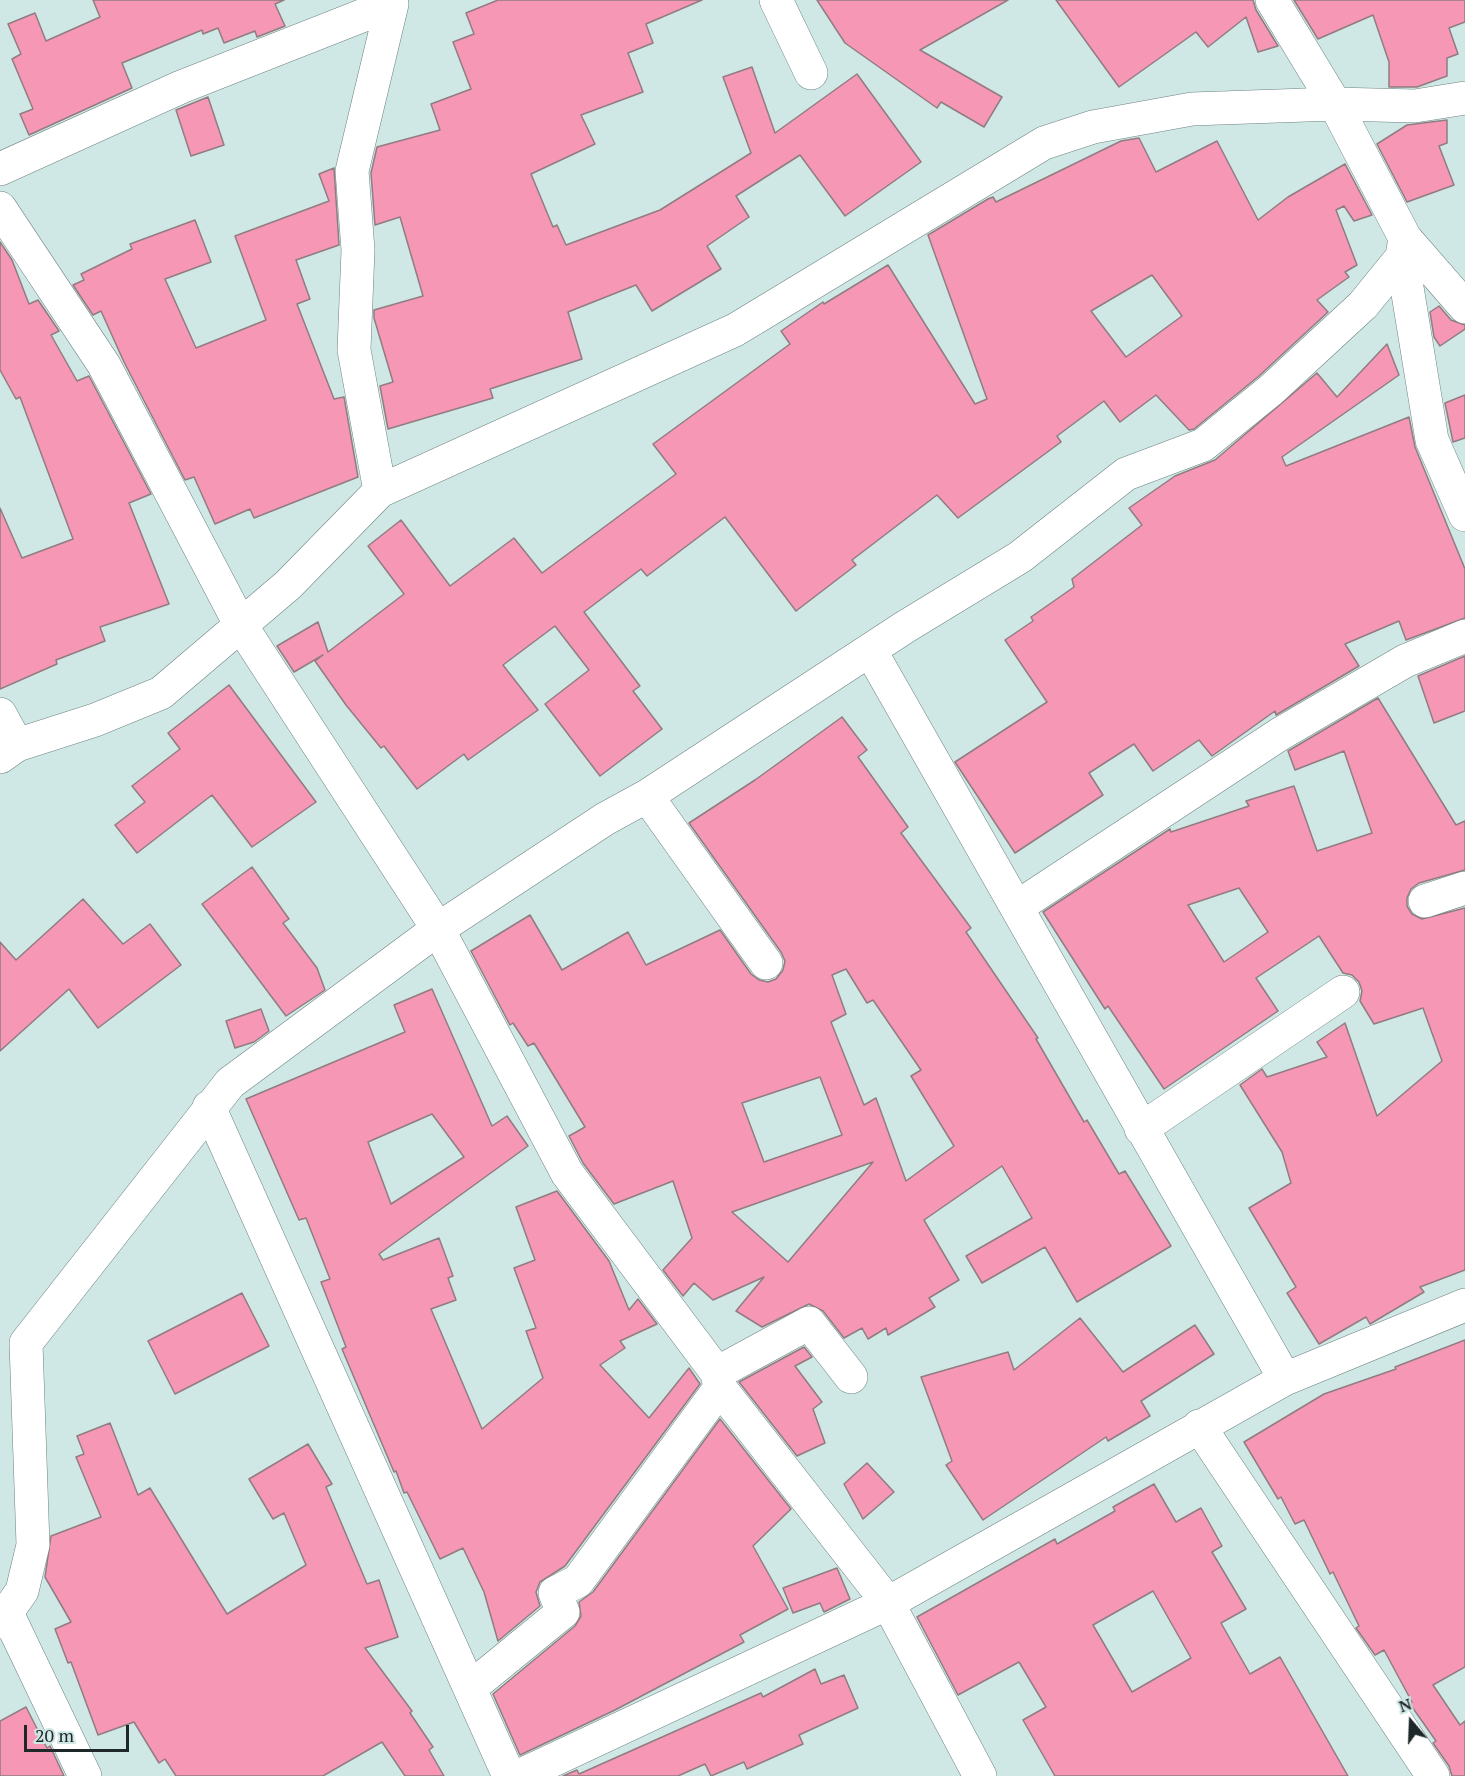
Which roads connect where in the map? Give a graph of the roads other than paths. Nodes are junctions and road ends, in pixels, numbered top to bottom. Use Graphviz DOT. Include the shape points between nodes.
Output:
graph roads {
  1 [pos="776,0"];
  2 [pos="1272,0"];
  3 [pos="392,2"];
  4 [pos="810,73"];
  5 [pos="1465,98"];
  6 [pos="1335,104"];
  7 [pos="0,169"];
  8 [pos="0,208"];
  9 [pos="1404,247"];
  10 [pos="1465,307"];
  11 [pos="380,491"];
  12 [pos="1465,515"];
  13 [pos="240,624"];
  14 [pos="1465,636"];
  15 [pos="870,651"];
  16 [pos="0,714"];
  17 [pos="9,751"];
  18 [pos="647,796"];
  19 [pos="1465,888"];
  20 [pos="1425,902"];
  21 [pos="1017,907"];
  22 [pos="438,929"];
  23 [pos="766,963"];
  24 [pos="1343,992"];
  25 [pos="209,1107"];
  26 [pos="1141,1129"];
  27 [pos="1465,1305"];
  28 [pos="851,1377"];
  29 [pos="1285,1379"];
  30 [pos="719,1381"];
  31 [pos="1199,1426"];
  32 [pos="888,1603"];
  33 [pos="4,1618"];
  34 [pos="470,1688"];
  35 [pos="965,1771"];
  36 [pos="85,1776"];
  37 [pos="509,1776"];
  38 [pos="519,1776"];
  39 [pos="1433,1776"];
  1 -- 4 [label="street"];
  2 -- 6 [label="street"];
  3 -- 7 [label="street" via="181,87"];
  3 -- 11 [label="street" via="352,171 358,250 354,350"];
  5 -- 6 [label="street" via="1415,106"];
  6 -- 9 [label="street"];
  6 -- 11 [label="street" via="1192,109 1093,126 1044,143 735,330"];
  8 -- 13 [label="street" via="104,365"];
  9 -- 10 [label="street"];
  9 -- 12 [label="street" via="1432,440"];
  9 -- 15 [label="street" via="1363,305 1271,390 1203,445 1125,474 1020,557"];
  11 -- 13 [label="street" via="288,585"];
  13 -- 17 [label="street" via="161,693"];
  13 -- 22 [label="street"];
  14 -- 21 [label="street" via="1406,661 1280,734"];
  15 -- 18 [label="street"];
  15 -- 21 [label="street"];
  16 -- 17 [label="street"];
  18 -- 22 [label="street" via="605,819"];
  18 -- 23 [label="street"];
  19 -- 20 [label="street"];
  21 -- 26 [label="street"];
  22 -- 25 [label="street" via="230,1083"];
  22 -- 30 [label="street" via="567,1173"];
  24 -- 26 [label="street"];
  25 -- 33 [label="street" via="26,1343 33,1545 22,1591"];
  25 -- 34 [label="street"];
  26 -- 29 [label="street"];
  27 -- 29 [label="street"];
  28 -- 30 [label="street" via="809,1323"];
  29 -- 31 [label="street"];
  30 -- 32 [label="street"];
  30 -- 34 [label="street" via="578,1581 555,1593 563,1612"];
  31 -- 32 [label="street"];
  31 -- 39 [label="street"];
  32 -- 35 [label="street"];
  32 -- 38 [label="street"];
  33 -- 36 [label="street"];
  34 -- 37 [label="street"];
}
